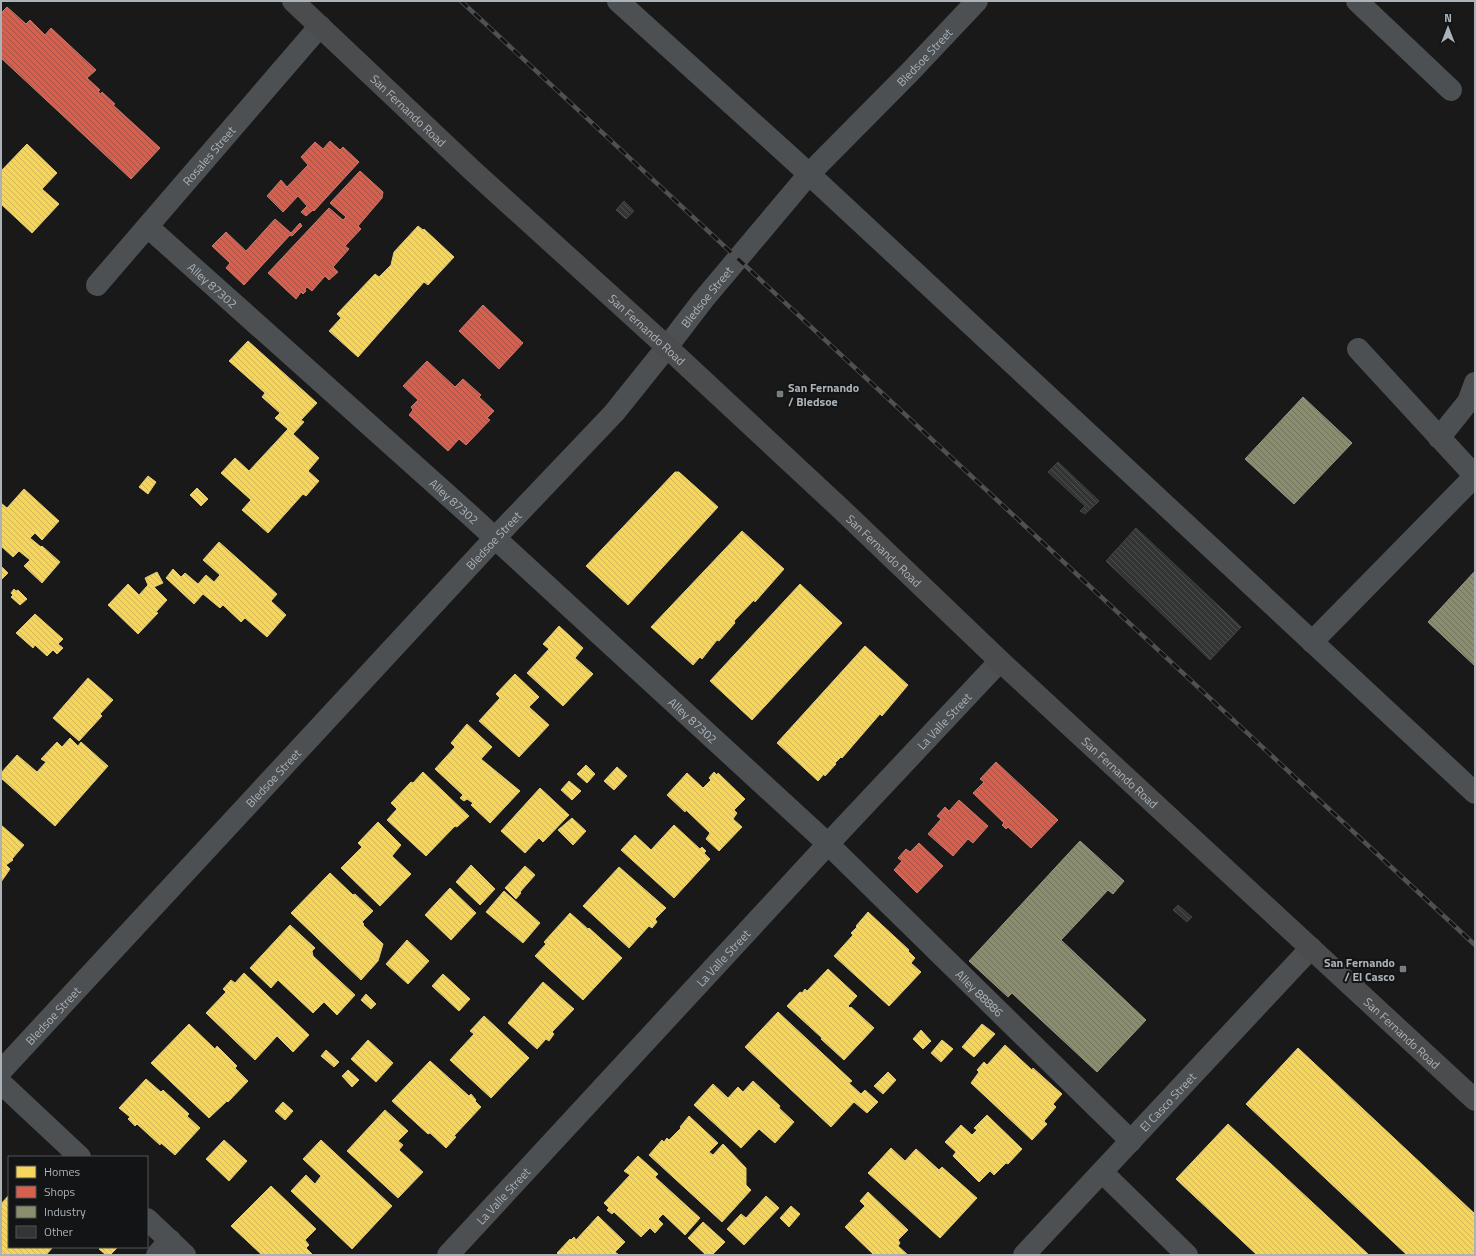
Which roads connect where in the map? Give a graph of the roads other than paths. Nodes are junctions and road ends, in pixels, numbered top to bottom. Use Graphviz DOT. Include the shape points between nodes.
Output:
graph roads {
  1 [pos="293,1"];
  2 [pos="618,1"];
  3 [pos="977,1"];
  4 [pos="1357,1"];
  5 [pos="320,26"];
  6 [pos="1451,90"];
  7 [pos="809,174"];
  8 [pos="148,226"];
  9 [pos="97,286"];
  10 [pos="667,347"];
  11 [pos="1358,349"];
  12 [pos="1475,383"];
  13 [pos="1439,438"];
  14 [pos="1475,476"];
  15 [pos="495,538"];
  16 [pos="1312,642"];
  17 [pos="1000,661"];
  18 [pos="1475,793"];
  19 [pos="828,844"];
  20 [pos="1311,948"];
  21 [pos="1,1071"];
  22 [pos="1,1083"];
  23 [pos="1475,1100"];
  24 [pos="1131,1141"];
  25 [pos="79,1156"];
  26 [pos="1102,1172"];
  27 [pos="148,1220"];
  28 [pos="171,1250"];
  29 [pos="448,1255"];
  30 [pos="1024,1255"];
  31 [pos="1187,1255"];
  1 -- 5 [label="main road, San Fernando Road"];
  2 -- 7 [label="street"];
  3 -- 7 [label="street, Bledsoe Street"];
  4 -- 6 [label="street"];
  5 -- 8 [label="street, Rosales Street"];
  5 -- 10 [label="main road, San Fernando Road" via="473,171"];
  7 -- 10 [label="street, Bledsoe Street" via="702,300"];
  7 -- 16 [label="street"];
  8 -- 9 [label="street, Rosales Street"];
  8 -- 15 [label="street, Alley 87302"];
  10 -- 15 [label="street, Bledsoe Street" via="614,413"];
  10 -- 17 [label="main road, San Fernando Road"];
  11 -- 13 [label="street"];
  12 -- 13 [label="street" via="1468,402"];
  13 -- 14 [label="street"];
  14 -- 16 [label="street"];
  15 -- 19 [label="street, Alley 87302"];
  15 -- 21 [label="street, Bledsoe Street"];
  16 -- 18 [label="street"];
  17 -- 19 [label="street, La Valle Street"];
  17 -- 20 [label="main road, San Fernando Road"];
  19 -- 24 [label="street, Alley 88886"];
  19 -- 29 [label="street, La Valle Street"];
  20 -- 23 [label="main road, San Fernando Road"];
  20 -- 24 [label="street, El Casco Street"];
  22 -- 25 [label="street"];
  24 -- 26 [label="street, El Casco Street"];
  26 -- 30 [label="street, El Casco Street"];
  26 -- 31 [label="street"];
  27 -- 28 [label="street"];
}
